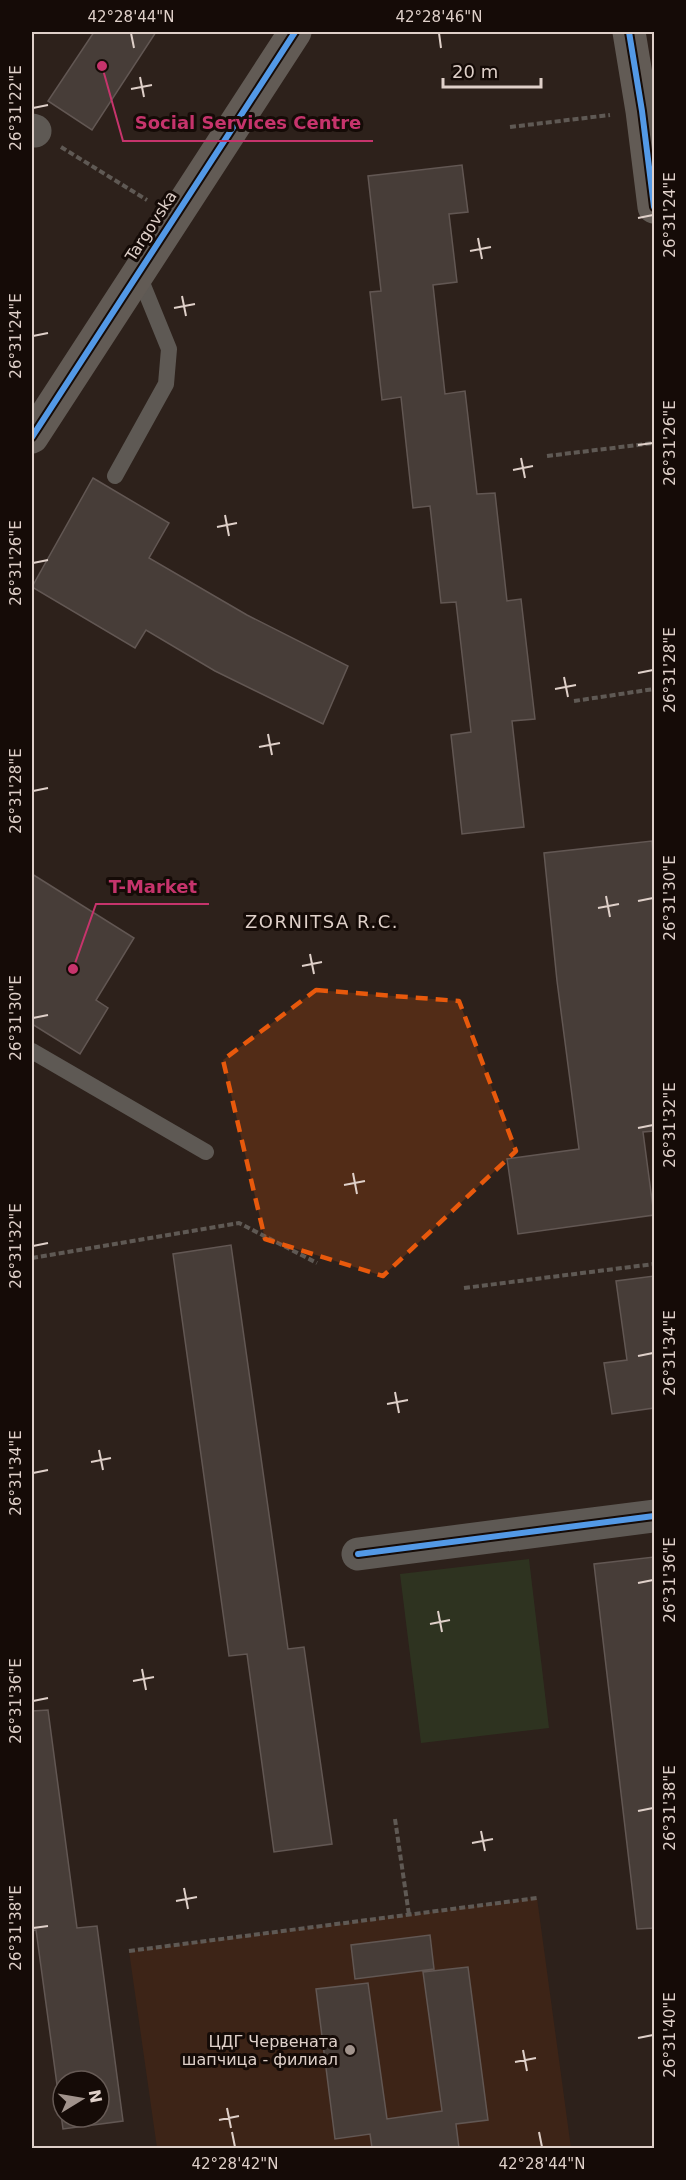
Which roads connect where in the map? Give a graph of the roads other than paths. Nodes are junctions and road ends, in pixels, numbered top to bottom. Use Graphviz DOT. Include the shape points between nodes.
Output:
graph roads {
  1 [pos="294,32"];
  2 [pos="629,32"];
  3 [pos="654,207"];
  4 [pos="137,272"];
  5 [pos="32,437"];
  6 [pos="114,476"];
  7 [pos="32,1051"];
  8 [pos="206,1152"];
  9 [pos="654,1516"];
  10 [pos="358,1554"];
  1 -- 4 [label="street, Targovska"];
  2 -- 3 [label="street"];
  4 -- 5 [label="street, Targovska"];
  4 -- 6 [label="lane" via="169,349 166,384"];
  7 -- 8 [label="lane"];
  9 -- 10 [label="street"];
}
